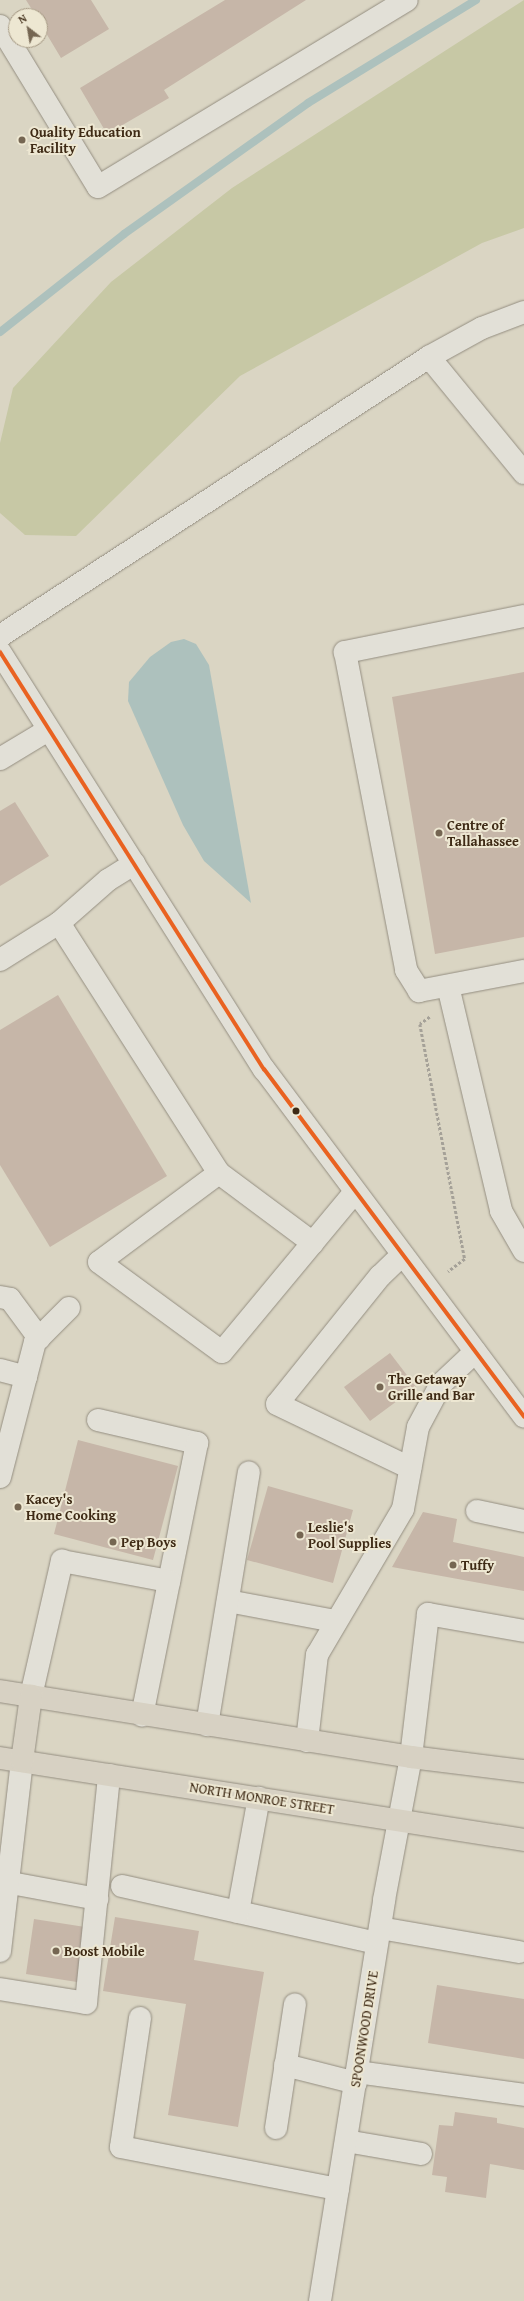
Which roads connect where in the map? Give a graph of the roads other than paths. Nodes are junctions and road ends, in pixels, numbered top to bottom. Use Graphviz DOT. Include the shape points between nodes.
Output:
graph roads {
  1 [pos="407,0"];
  2 [pos="0,26"];
  3 [pos="524,312"];
  4 [pos="429,357"];
  5 [pos="524,473"];
  6 [pos="524,616"];
  7 [pos="0,636"];
  8 [pos="0,652"];
  9 [pos="7,681"];
  10 [pos="48,730"];
  11 [pos="0,759"];
  12 [pos="134,864"];
  13 [pos="59,923"];
  14 [pos="0,960"];
  15 [pos="524,971"];
  16 [pos="449,993"];
  17 [pos="219,1173"];
  18 [pos="355,1192"];
  19 [pos="314,1242"];
  20 [pos="524,1251"];
  21 [pos="402,1255"];
  22 [pos="0,1297"];
  23 [pos="69,1308"];
  24 [pos="39,1338"];
  25 [pos="475,1352"];
  26 [pos="0,1370"];
  27 [pos="26,1377"];
  28 [pos="524,1416"];
  29 [pos="98,1420"];
  30 [pos="410,1468"];
  31 [pos="250,1472"];
  32 [pos="0,1477"];
  33 [pos="477,1511"];
  34 [pos="524,1521"];
  35 [pos="169,1581"];
  36 [pos="228,1601"];
  37 [pos="335,1621"];
  38 [pos="524,1631"];
  39 [pos="0,1691"];
  40 [pos="31,1696"];
  41 [pos="142,1714"];
  42 [pos="207,1725"];
  43 [pos="307,1741"];
  44 [pos="410,1757"];
  45 [pos="0,1758"];
  46 [pos="22,1761"];
  47 [pos="524,1771"];
  48 [pos="109,1775"];
  49 [pos="259,1798"];
  50 [pos="398,1819"];
  51 [pos="524,1840"];
  52 [pos="4,1882"];
  53 [pos="122,1886"];
  54 [pos="97,1899"];
  55 [pos="238,1912"];
  56 [pos="379,1936"];
  57 [pos="0,1951"];
  58 [pos="519,1952"];
  59 [pos="0,1989"];
  60 [pos="295,2004"];
  61 [pos="140,2018"];
  62 [pos="286,2065"];
  63 [pos="357,2077"];
  64 [pos="524,2095"];
  65 [pos="276,2128"];
  66 [pos="346,2141"];
  67 [pos="421,2154"];
  68 [pos="338,2189"];
  69 [pos="320,2301"];
  1 -- 2 [label="street" via="98,187"];
  3 -- 4 [label="street" via="482,328"];
  4 -- 5 [label="street"];
  4 -- 7 [label="street"];
  6 -- 16 [label="street" via="346,652 406,970 419,991"];
  8 -- 9 [label="street"];
  9 -- 10 [label="street"];
  10 -- 11 [label="street"];
  10 -- 12 [label="street"];
  12 -- 13 [label="street" via="108,880"];
  12 -- 18 [label="street" via="264,1069"];
  13 -- 14 [label="street"];
  13 -- 17 [label="street"];
  15 -- 16 [label="street"];
  16 -- 20 [label="street" via="501,1211"];
  17 -- 19 [label="street"];
  17 -- 19 [label="street" via="99,1262 222,1352"];
  18 -- 19 [label="street"];
  18 -- 21 [label="street"];
  21 -- 25 [label="street"];
  21 -- 30 [label="street" via="380,1276 277,1404"];
  22 -- 24 [label="street" via="10,1299"];
  23 -- 24 [label="street"];
  24 -- 27 [label="street"];
  25 -- 28 [label="street"];
  25 -- 30 [label="street" via="441,1384 418,1427"];
  26 -- 27 [label="street"];
  27 -- 32 [label="street"];
  29 -- 35 [label="street" via="197,1443"];
  30 -- 37 [label="street" via="403,1509"];
  31 -- 36 [label="street"];
  33 -- 34 [label="street"];
  35 -- 40 [label="street" via="62,1561"];
  35 -- 41 [label="street"];
  36 -- 37 [label="street"];
  36 -- 42 [label="street"];
  37 -- 43 [label="street" via="317,1655"];
  38 -- 44 [label="street, SPOONWOOD DRIVE" via="428,1614"];
  39 -- 40 [label="main road"];
  40 -- 41 [label="main road"];
  40 -- 46 [label="main road"];
  41 -- 42 [label="main road"];
  42 -- 43 [label="main road"];
  43 -- 44 [label="main road"];
  44 -- 47 [label="main road"];
  44 -- 50 [label="street, SPOONWOOD DRIVE"];
  45 -- 46 [label="main road, NORTH MONROE STREET"];
  46 -- 48 [label="main road, NORTH MONROE STREET"];
  46 -- 52 [label="street"];
  48 -- 49 [label="main road, NORTH MONROE STREET"];
  48 -- 54 [label="street"];
  49 -- 50 [label="main road, NORTH MONROE STREET"];
  49 -- 55 [label="street"];
  50 -- 51 [label="main road, NORTH MONROE STREET"];
  50 -- 56 [label="street, SPOONWOOD DRIVE"];
  52 -- 54 [label="street"];
  52 -- 57 [label="street"];
  53 -- 55 [label="street"];
  54 -- 59 [label="street" via="86,2003"];
  55 -- 56 [label="street"];
  56 -- 58 [label="street"];
  56 -- 63 [label="street, SPOONWOOD DRIVE"];
  60 -- 62 [label="street"];
  61 -- 68 [label="street" via="121,2147"];
  62 -- 63 [label="street"];
  62 -- 65 [label="street"];
  63 -- 64 [label="street"];
  63 -- 66 [label="street, SPOONWOOD DRIVE"];
  66 -- 67 [label="street"];
  66 -- 68 [label="street, SPOONWOOD DRIVE"];
  68 -- 69 [label="street, SPOONWOOD DRIVE"];
}
